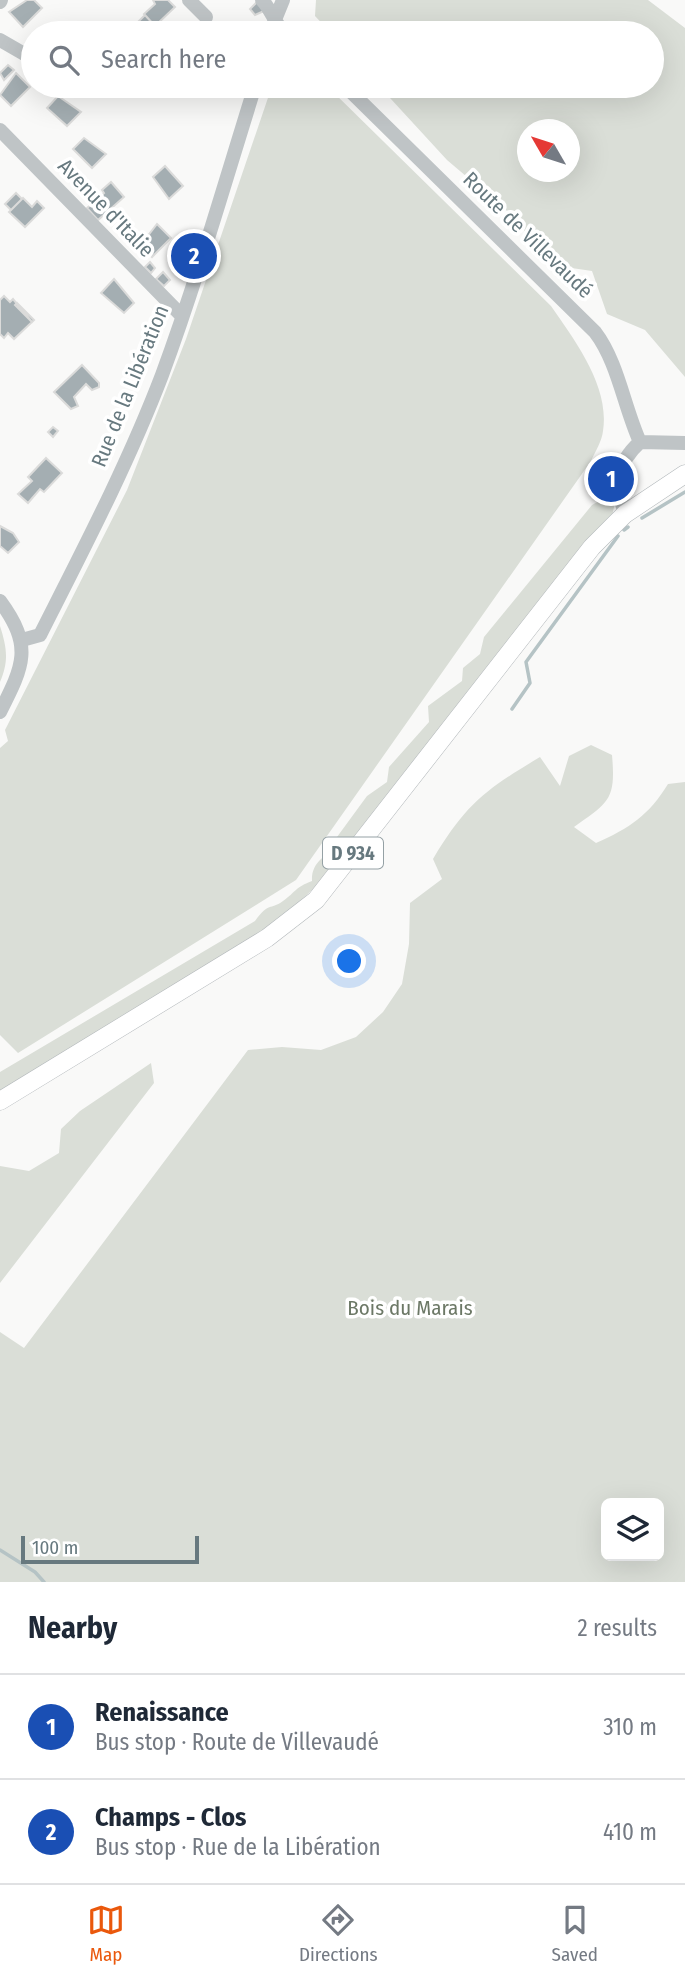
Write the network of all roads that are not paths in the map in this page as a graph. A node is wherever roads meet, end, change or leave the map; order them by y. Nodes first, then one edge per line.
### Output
1 (189, 0) edge
2 (262, 0) edge
3 (283, 0) edge
4 (206, 17) dead end
5 (275, 18) junction
6 (274, 21) edge
7 (276, 21) edge
8 (0, 40) edge
9 (21, 52) edge
10 (251, 98) edge
11 (357, 98) edge
12 (0, 130) edge
13 (182, 316) junction
14 (640, 442) junction
15 (685, 443) edge
16 (685, 468) edge
17 (685, 474) edge
18 (625, 514) junction
19 (0, 601) edge
20 (22, 640) junction
21 (0, 712) edge
22 (0, 1101) edge

1 - 4 street
2 - 5 street
3 - 5 street
5 - 6 street
5 - 7 street
8 - 9 street
10 - 13 street, Rue de la Libération
11 - 14 street, Route de Villevaudé
12 - 13 street, Avenue d'Italie
13 - 20 street, Rue de la Libération
14 - 15 street
14 - 18 street
16 - 18 main road, D 934
17 - 18 main road, D 934
18 - 22 main road, D 934
19 - 20 street
20 - 21 street

